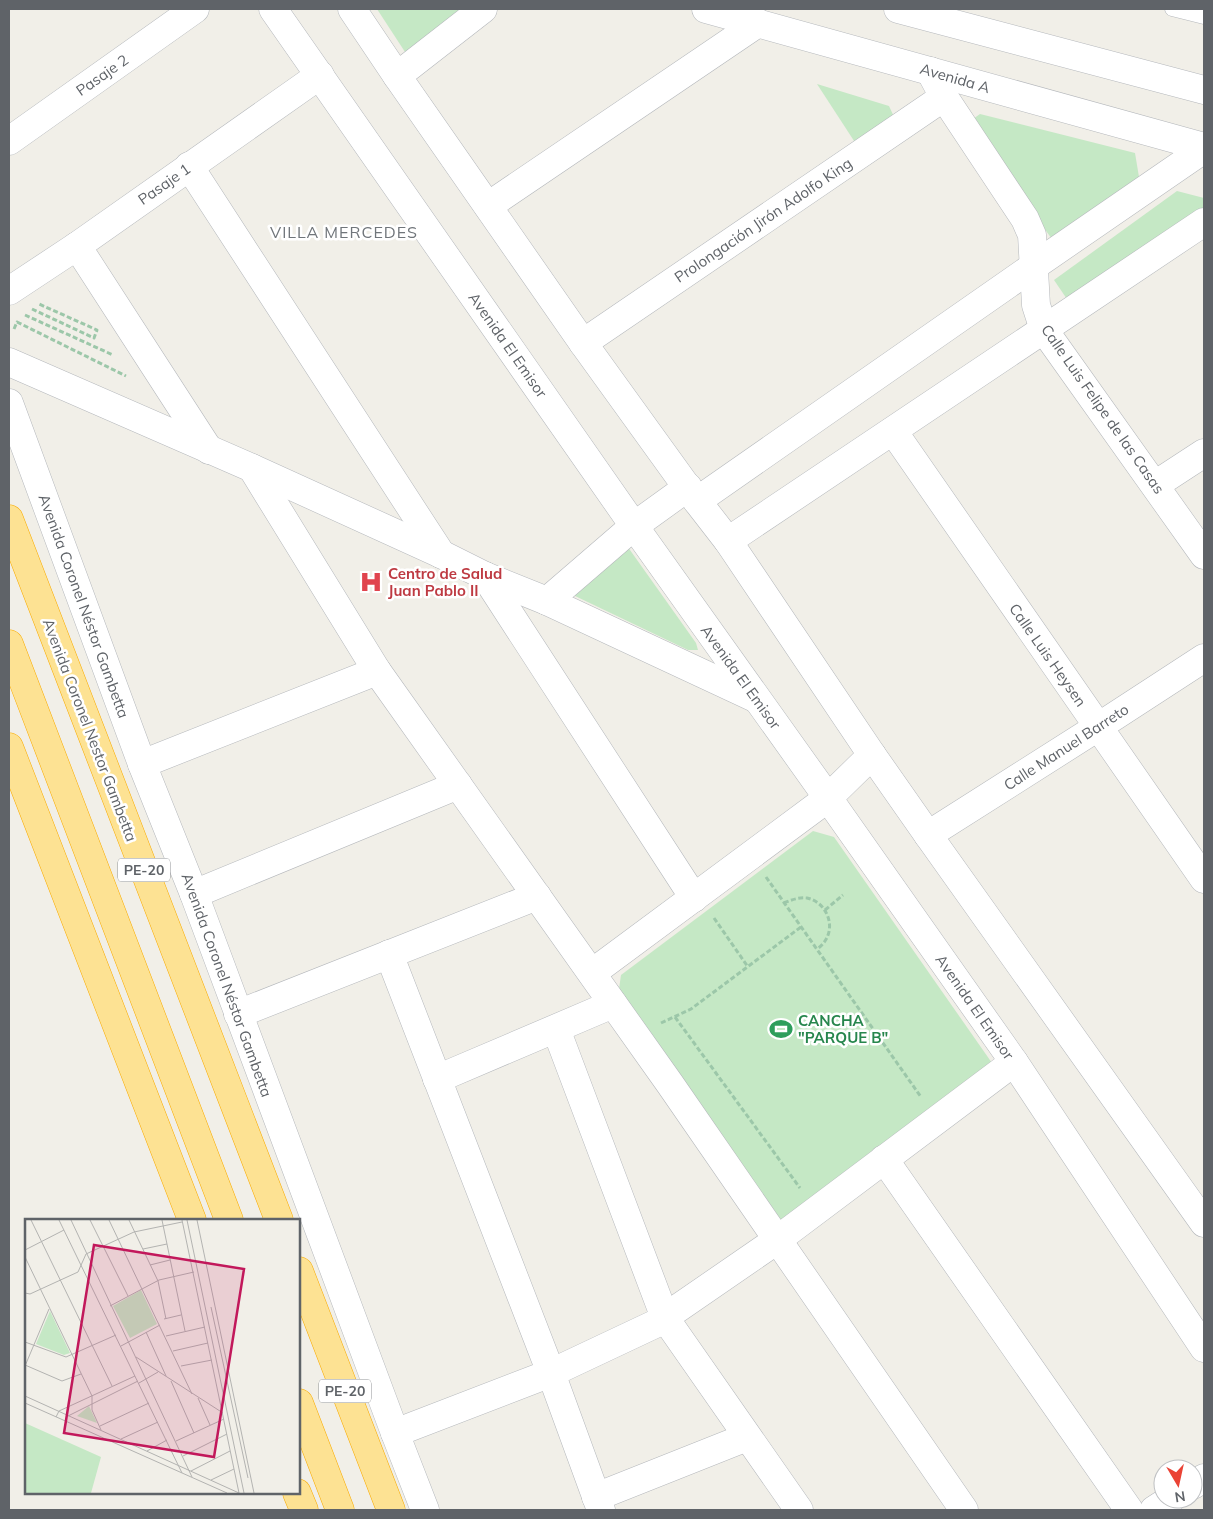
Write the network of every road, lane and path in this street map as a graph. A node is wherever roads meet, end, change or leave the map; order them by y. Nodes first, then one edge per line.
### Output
1 (194, 9) edge
2 (274, 9) edge
3 (352, 9) edge
4 (483, 9) edge
5 (706, 9) edge
6 (898, 9) edge
7 (1172, 9) edge
8 (1204, 17) edge
9 (758, 23) junction
10 (930, 71) junction
11 (320, 75) junction
12 (397, 76) junction
13 (1204, 90) edge
14 (944, 98) junction
15 (9, 141) edge
16 (1204, 148) edge
17 (189, 166) junction
18 (488, 206) junction
19 (1204, 222) edge
20 (77, 246) junction
21 (1034, 266) junction
22 (21, 296) edge
23 (14, 329) dead end
24 (1044, 330) junction
25 (583, 343) junction
26 (113, 355) dead end
27 (9, 362) edge
28 (133, 379) dead end
29 (9, 403) edge
30 (893, 431) junction
31 (209, 450) junction
32 (1204, 452) edge
33 (252, 468) junction
34 (1156, 485) junction
35 (692, 494) junction
36 (9, 520) edge
37 (634, 526) junction
38 (728, 541) junction
39 (441, 554) junction
40 (1204, 555) edge
41 (485, 576) junction
42 (547, 601) junction
43 (9, 644) edge
44 (1204, 658) edge
45 (377, 671) junction
46 (757, 699) junction
47 (1098, 727) junction
48 (9, 747) edge
49 (872, 755) junction
50 (142, 764) junction
51 (458, 785) junction
52 (828, 798) junction
53 (928, 835) junction
54 (766, 876) dead end
55 (1204, 879) edge
56 (194, 894) junction
57 (843, 895) dead end
58 (537, 896) junction
59 (784, 904) junction
60 (703, 906) junction
61 (825, 910) junction
62 (801, 927) junction
63 (817, 950) junction
64 (389, 954) junction
65 (748, 967) junction
66 (592, 973) junction
67 (614, 1004) junction
68 (238, 1014) junction
69 (675, 1017) junction
70 (659, 1023) dead end
71 (556, 1029) junction
72 (1014, 1062) junction
73 (437, 1079) junction
74 (924, 1102) dead end
75 (884, 1159) junction
76 (801, 1190) dead end
77 (192, 1219) edge
78 (229, 1219) edge
79 (279, 1219) edge
80 (1204, 1223) edge
81 (777, 1240) junction
82 (300, 1274) edge
83 (665, 1318) junction
84 (1204, 1348) edge
85 (551, 1373) junction
86 (300, 1406) edge
87 (395, 1434) junction
88 (747, 1437) junction
89 (297, 1494) edge
90 (598, 1504) edge
91 (304, 1510) edge
92 (340, 1510) edge
93 (391, 1510) edge
94 (425, 1510) edge
95 (799, 1510) edge
96 (964, 1510) edge
97 (1129, 1510) edge

1 - 15 street, Pasaje 2
2 - 11 street, Avenida El Emisor
3 - 12 street
4 - 12 street
5 - 9 street, Avenida A
6 - 13 street
7 - 8 lane
9 - 10 street, Avenida A
9 - 18 street
10 - 14 street, Calle Luis Felipe de las Casas
10 - 16 street, Avenida A
11 - 17 street, Pasaje 1
11 - 37 street, Avenida El Emisor
12 - 18 street
14 - 21 street, Calle Luis Felipe de las Casas
14 - 25 street, Prolongación Jirón Adolfo King
16 - 21 street
17 - 20 street, Pasaje 1
17 - 39 street
18 - 25 street
19 - 24 street
20 - 22 street, Pasaje 1
20 - 31 street
21 - 24 street, Calle Luis Felipe de las Casas
21 - 35 street
22 - 26 path
23 - 28 path
24 - 30 street
24 - 34 street, Calle Luis Felipe de las Casas
25 - 35 street
27 - 31 street
29 - 50 street, Avenida Coronel Néstor Gambetta
30 - 38 street
30 - 47 street, Calle Luis Heysen
31 - 33 street
32 - 34 street
33 - 39 street
33 - 45 street
34 - 40 street, Calle Luis Felipe de las Casas
35 - 37 street
35 - 38 street
36 - 79 highway, Avenida Coronel Nestor Gambetta / PE-20
37 - 42 street
37 - 46 street, Avenida El Emisor
38 - 49 street
39 - 41 street
41 - 42 street
41 - 60 street
42 - 46 street
43 - 78 highway
44 - 47 street, Calle Manuel Barreto
45 - 50 street
45 - 51 street
46 - 52 street, Avenida El Emisor
47 - 53 street, Calle Manuel Barreto
47 - 55 street, Calle Luis Heysen
48 - 77 highway
49 - 52 street
49 - 53 street
50 - 56 street, Avenida Coronel Néstor Gambetta
51 - 56 street
51 - 58 street
52 - 60 street
52 - 72 street, Avenida El Emisor
53 - 80 street
54 - 59 path
56 - 68 street, Avenida Coronel Néstor Gambetta
57 - 61 path
58 - 64 street
58 - 66 street
59 - 61 path
59 - 62 path
60 - 65 path
60 - 66 street
61 - 63 path
62 - 63 path
62 - 65 path
63 - 74 path
64 - 68 street
64 - 73 street
65 - 69 path
66 - 67 street
67 - 71 street
67 - 81 street
68 - 87 street, Avenida Coronel Néstor Gambetta
69 - 70 path
69 - 76 path
71 - 73 street
71 - 83 street
72 - 75 street
72 - 84 street, Avenida El Emisor
73 - 85 street
75 - 81 street
75 - 97 street
81 - 83 street
81 - 96 street
82 - 93 highway, PE-20
83 - 85 street
83 - 88 street
85 - 87 street
85 - 90 street
86 - 92 highway
87 - 94 street, Avenida Coronel Néstor Gambetta
88 - 90 street
88 - 95 street
89 - 91 highway

